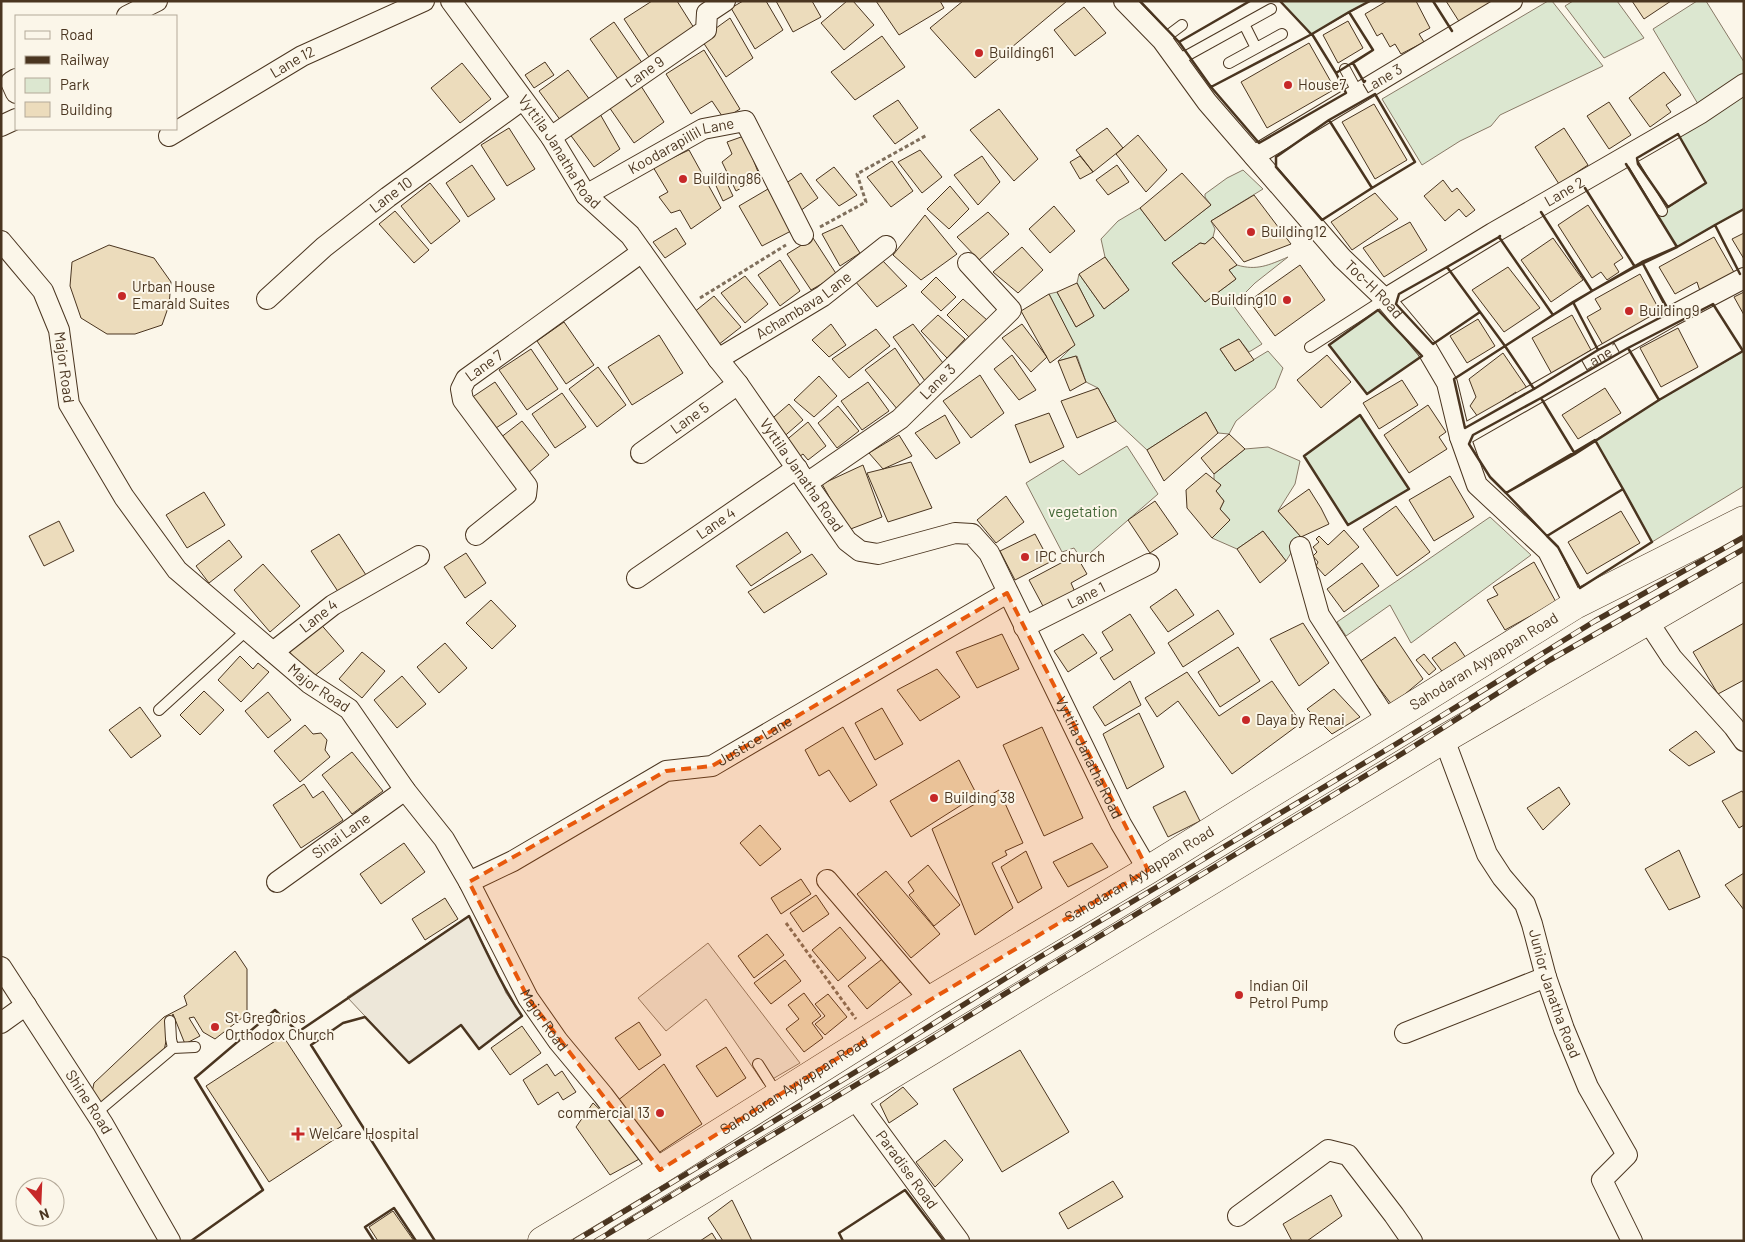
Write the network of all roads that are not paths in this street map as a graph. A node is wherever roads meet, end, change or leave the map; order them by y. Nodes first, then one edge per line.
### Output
1 (157, 1) edge
2 (424, 1) edge
3 (451, 1) edge
4 (725, 1) edge
5 (1124, 1) edge
6 (1512, 1) edge
7 (1271, 9) dead end
8 (128, 15) edge
9 (1244, 24) junction
10 (1182, 25) dead end
11 (1282, 34) dead end
12 (1162, 40) junction
13 (1256, 48) junction
14 (1175, 60) junction
15 (1229, 63) dead end
16 (1345, 69) dead end
17 (15, 80) edge
18 (1744, 84) edge
19 (15, 91) edge
20 (1358, 93) junction
21 (522, 100) junction
22 (15, 119) edge
23 (1, 126) edge
24 (169, 136) dead end
25 (551, 137) junction
26 (1628, 155) junction
27 (1254, 156) junction
28 (586, 195) junction
29 (1662, 211) dead end
30 (803, 236) dead end
31 (1, 241) edge
32 (886, 246) dead end
33 (642, 252) junction
34 (968, 264) dead end
35 (1744, 278) edge
36 (267, 299) dead end
37 (1385, 299) junction
38 (1310, 347) dead end
39 (718, 359) junction
40 (738, 384) junction
41 (1460, 437) junction
42 (641, 453) dead end
43 (802, 476) junction
44 (1744, 520) edge
45 (476, 535) dead end
46 (1300, 547) dead end
47 (419, 556) dead end
48 (1149, 564) dead end
49 (1744, 565) edge
50 (637, 578) dead end
51 (1007, 593) junction
52 (1575, 605) junction
53 (1648, 620) junction
54 (1024, 627) junction
55 (247, 630) junction
56 (273, 652) junction
57 (159, 710) dead end
58 (1388, 722) junction
59 (1444, 739) junction
60 (1744, 741) edge
61 (405, 790) junction
62 (1148, 870) junction
63 (827, 880) dead end
64 (278, 882) dead end
65 (469, 882) junction
66 (1, 968) edge
67 (1546, 977) junction
68 (930, 1000) junction
69 (26, 1006) junction
70 (170, 1021) dead end
71 (1, 1023) edge
72 (1405, 1033) dead end
73 (195, 1047) dead end
74 (173, 1048) junction
75 (758, 1064) dead end
76 (777, 1095) junction
77 (854, 1098) junction
78 (96, 1113) junction
79 (660, 1170) junction
80 (1238, 1216) dead end
81 (170, 1241) edge
82 (542, 1241) edge
83 (618, 1241) edge
84 (959, 1241) edge
85 (1412, 1241) edge
86 (1632, 1241) edge

1 - 8 street
2 - 24 street, Lane 12
3 - 21 street, Vyttila Janatha Road
4 - 25 street, Lane 9
5 - 12 street, Toc-H Road
6 - 20 street, Lane 3
7 - 9 lane
9 - 13 lane
9 - 14 lane
10 - 12 lane
11 - 13 lane
12 - 14 street, Toc-H Road
13 - 15 lane
14 - 27 street, Toc-H Road
16 - 20 lane
17 - 19 street
18 - 26 street, Lane 2
20 - 27 street, Lane 3
21 - 25 street, Vyttila Janatha Road
21 - 36 street, Lane 10
22 - 23 street
25 - 28 street, Vyttila Janatha Road
26 - 29 lane
26 - 37 street, Lane 2
27 - 37 street, Toc-H Road
28 - 30 street, Koodarapillil Lane
28 - 33 street, Vyttila Janatha Road
31 - 55 street, Major Road
32 - 39 street, Achambava Lane
33 - 39 street, Vyttila Janatha Road
33 - 45 street, Lane 7
34 - 43 street, Lane 3
35 - 41 street, Lane 1
37 - 38 lane
37 - 41 street, Toc-H Road
39 - 40 street, Vyttila Janatha Road
40 - 42 street, Lane 5
40 - 43 street, Vyttila Janatha Road
41 - 52 street, Toc-H Road
43 - 50 street, Lane 4
43 - 51 street, Vyttila Janatha Road
44 - 52 main road, Sahodaran Ayyappan Road
46 - 58 street
47 - 56 street, Lane 4
48 - 54 street, Lane 1
49 - 53 main road
51 - 54 street, Vyttila Janatha Road
51 - 65 street, Justice Lane
52 - 58 main road, Sahodaran Ayyappan Road
53 - 59 main road
53 - 60 street
54 - 62 street, Vyttila Janatha Road
55 - 56 street, Major Road
55 - 57 lane
56 - 61 street, Major Road
58 - 62 main road, Sahodaran Ayyappan Road
59 - 67 street, Junior Janatha Road
59 - 77 main road
61 - 64 street, Sinai Lane
61 - 65 street, Major Road
62 - 68 main road, Sahodaran Ayyappan Road
63 - 68 street
65 - 79 street, Major Road
66 - 69 street, Shine Road
67 - 72 street
67 - 86 street, Junior Janatha Road
68 - 76 main road, Sahodaran Ayyappan Road
69 - 71 street
69 - 78 street, Shine Road
70 - 74 lane
73 - 74 lane
74 - 78 lane
75 - 76 lane
76 - 79 main road, Sahodaran Ayyappan Road
77 - 83 main road
77 - 84 street, Paradise Road
78 - 81 street, Shine Road
79 - 82 main road, Sahodaran Ayyappan Road
80 - 85 street

